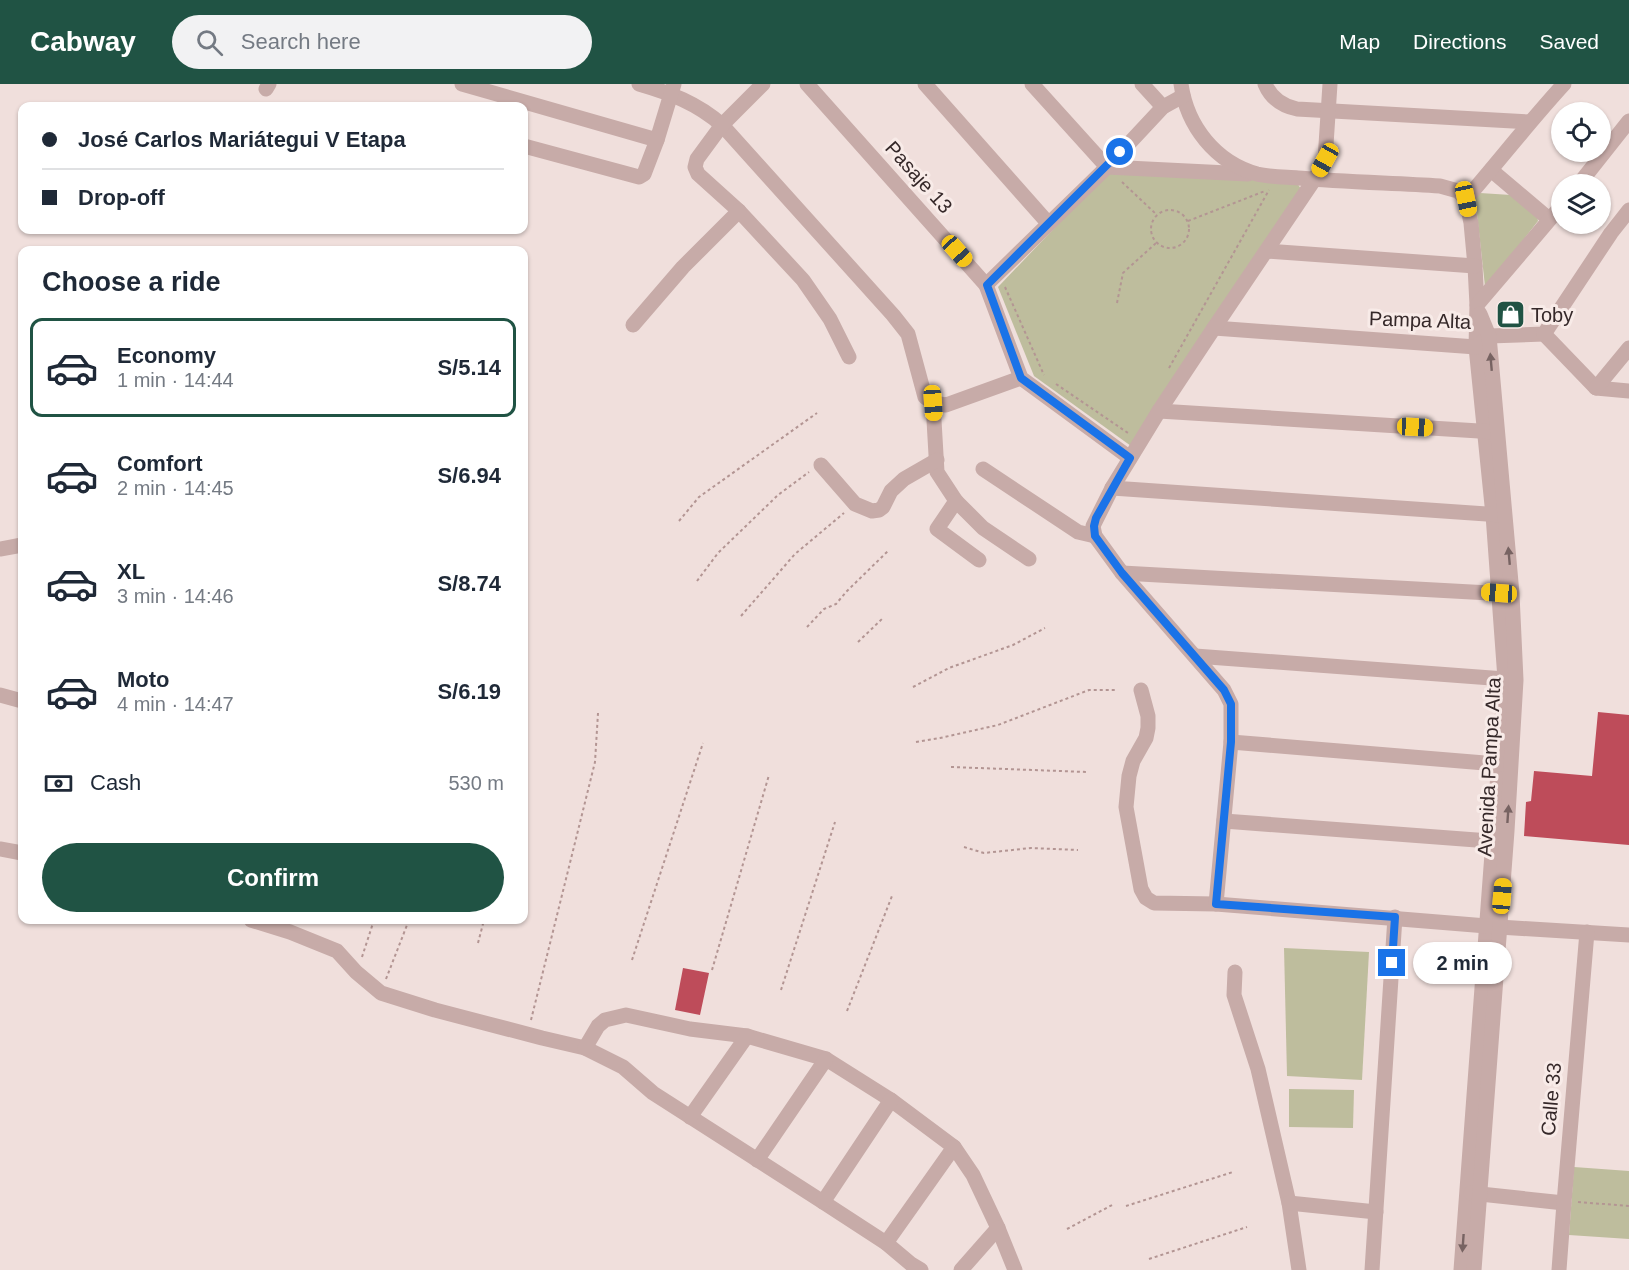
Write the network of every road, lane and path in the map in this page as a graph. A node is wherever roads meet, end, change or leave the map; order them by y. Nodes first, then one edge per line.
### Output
1 (462, 84) edge
2 (639, 84) edge
3 (764, 84) edge
4 (807, 84) edge
5 (924, 84) edge
6 (1032, 84) edge
7 (1142, 84) edge
8 (1265, 84) edge
9 (1330, 84) edge
10 (1564, 84) edge
11 (672, 89) edge
12 (1182, 90) edge
13 (525, 102) edge
14 (528, 103) edge
15 (1163, 107) junction
16 (1328, 112) junction
17 (1530, 122) junction
18 (1629, 122) edge
19 (722, 125) junction
20 (657, 140) junction
21 (528, 147) edge
22 (1107, 167) junction
23 (1491, 170) junction
24 (1257, 174) junction
25 (1587, 174) edge
26 (1314, 180) junction
27 (1123, 183) dead end
28 (1466, 199) junction
29 (1629, 210) edge
30 (739, 211) junction
31 (1157, 215) junction
32 (1549, 219) joint
33 (1188, 221) junction
34 (1048, 223) junction
35 (1156, 243) junction
36 (1267, 251) junction
37 (1475, 266) junction
38 (987, 285) junction
39 (1004, 285) dead end
40 (1117, 303) dead end
41 (1477, 305) junction
42 (633, 325) dead end
43 (1214, 328) junction
44 (1544, 334) junction
45 (1489, 336) junction
46 (1476, 347) junction
47 (1629, 348) edge
48 (849, 357) dead end
49 (1165, 373) dead end
50 (1021, 378) junction
51 (1596, 388) junction
52 (1629, 391) edge
53 (933, 403) junction
54 (1159, 411) junction
55 (817, 413) dead end
56 (1491, 432) junction
57 (1130, 435) dead end
58 (1130, 458) junction
59 (937, 460) junction
60 (821, 465) joint
61 (983, 469) dead end
62 (1112, 488) junction
63 (956, 501) junction
64 (855, 504) junction
65 (1499, 515) junction
66 (679, 521) dead end
67 (1095, 536) junction
68 (18, 546) edge
69 (0, 549) edge
70 (889, 550) dead end
71 (1029, 559) dead end
72 (980, 560) dead end
73 (1122, 573) junction
74 (697, 581) dead end
75 (1506, 593) junction
76 (741, 616) dead end
77 (883, 618) dead end
78 (807, 627) dead end
79 (1045, 628) dead end
80 (858, 642) dead end
81 (1195, 657) junction
82 (1505, 679) junction
83 (914, 687) dead end
84 (1117, 690) dead end
85 (1141, 690) dead end
86 (0, 695) edge
87 (18, 700) edge
88 (598, 713) dead end
89 (916, 742) dead end
90 (1231, 742) junction
91 (703, 743) dead end
92 (1506, 764) junction
93 (951, 767) dead end
94 (1087, 772) dead end
95 (769, 775) dead end
96 (1224, 821) junction
97 (835, 822) dead end
98 (1500, 842) junction
99 (964, 847) dead end
100 (0, 849) edge
101 (1077, 850) dead end
102 (18, 852) edge
103 (892, 896) dead end
104 (1216, 904) junction
105 (1395, 917) junction
106 (265, 924) edge
107 (373, 924) edge
108 (407, 924) edge
109 (483, 924) edge
110 (1493, 926) junction
111 (1587, 932) junction
112 (1629, 935) edge
113 (478, 943) dead end
114 (632, 960) dead end
115 (712, 970) dead end
116 (356, 972) junction
117 (1235, 972) dead end
118 (781, 990) dead end
119 (381, 993) junction
120 (847, 1011) dead end
121 (528, 1034) junction
122 (747, 1036) junction
123 (585, 1048) junction
124 (826, 1059) junction
125 (891, 1100) junction
126 (690, 1117) junction
127 (954, 1147) junction
128 (757, 1160) junction
129 (1233, 1172) dead end
130 (1473, 1193) junction
131 (823, 1202) junction
132 (1289, 1203) junction
133 (1564, 1203) junction
134 (1114, 1204) dead end
135 (1126, 1206) dead end
136 (1629, 1206) edge
137 (1376, 1212) junction
138 (1247, 1227) dead end
139 (998, 1228) junction
140 (1067, 1229) dead end
141 (886, 1244) junction
142 (1149, 1259) dead end
143 (915, 1268) edge
144 (961, 1270) edge
145 (1015, 1270) edge
146 (1299, 1270) edge
147 (1372, 1270) edge
148 (1461, 1270) edge
149 (1474, 1270) edge
150 (1559, 1270) edge

1 - 13 street
2 - 11 street
3 - 19 street
4 - 38 street, Pasaje 13
5 - 34 street
6 - 22 street
7 - 15 street
8 - 16 street
9 - 16 street
10 - 17 street
11 - 19 street
11 - 20 street
12 - 15 street
12 - 24 street
14 - 20 street
15 - 22 street
16 - 17 street
16 - 26 street
17 - 23 street
18 - 25 street
19 - 30 street
19 - 53 street
20 - 21 street
22 - 24 street
22 - 34 street
23 - 28 street
23 - 32 street
24 - 26 street
26 - 28 street
26 - 36 street
27 - 31 path
28 - 37 street, Avenida Pampa Alta
29 - 44 street
30 - 42 street
30 - 48 street
31 - 33 path
31 - 35 path
32 - 41 street
33 - 35 path
33 - 49 path
34 - 38 street
35 - 40 path
36 - 37 street
36 - 43 street
37 - 41 street, Avenida Pampa Alta
38 - 50 street, Pasaje 13
39 - 57 path
41 - 45 street, Avenida Pampa Alta
41 - 46 street, Avenida Pampa Alta
43 - 46 street, Pampa Alta
43 - 54 street
44 - 45 street, Pampa Alta
44 - 51 street
45 - 46 street, Pampa Alta
56 -> 45 street, Avenida Pampa Alta
46 - 56 street, Avenida Pampa Alta
47 - 51 street
50 - 53 street
50 - 58 street
51 - 52 street
53 - 59 street
54 - 56 street
54 - 58 street
55 - 66 path
56 - 65 street, Avenida Pampa Alta
58 - 62 street
59 - 63 street
59 - 64 street
60 - 64 street
60 - 74 path
61 - 67 street
62 - 65 street
62 - 67 street
63 - 71 street
63 - 72 street
64 - 76 path
65 - 75 street, Avenida Pampa Alta
67 - 73 street
68 - 69 street
70 - 78 path
73 - 75 street
73 - 81 street
75 - 82 street, Avenida Pampa Alta
75 - 92 street, Avenida Pampa Alta
77 - 80 path
79 - 83 path
81 - 82 street
81 - 90 street
82 - 92 street, Avenida Pampa Alta
84 - 89 path
85 - 104 street
86 - 87 street
88 - 121 path
90 - 92 street
90 - 96 street
91 - 114 path
92 - 98 street, Avenida Pampa Alta
93 - 94 path
95 - 115 path
96 - 98 street
96 - 104 street
97 - 118 path
98 - 110 street, Avenida Pampa Alta
99 - 101 path
100 - 102 street
103 - 120 path
104 - 105 street
105 - 110 street
105 - 137 street
106 - 116 street
107 - 116 path
108 - 119 path
109 - 113 path
110 - 111 street
110 - 130 street, Avenida Pampa Alta
111 - 112 street
111 - 133 street, Calle 33
116 - 119 street
117 - 132 street
119 - 121 street
121 - 123 street
122 - 123 street
122 - 124 street
122 - 126 street
123 - 126 street
124 - 125 street
124 - 128 street
125 - 127 street
125 - 131 street
126 - 128 street
127 - 139 street
127 - 141 street
128 - 131 street
129 - 135 path
130 - 133 street
130 -> 148 street, Avenida Pampa Alta
130 - 149 street, Avenida Pampa Alta
131 - 141 street
132 - 137 street
132 - 146 street
133 - 136 path
133 - 150 street, Calle 33
134 - 140 path
137 - 147 street
138 - 142 path
139 - 144 street
139 - 145 street
141 - 143 street

